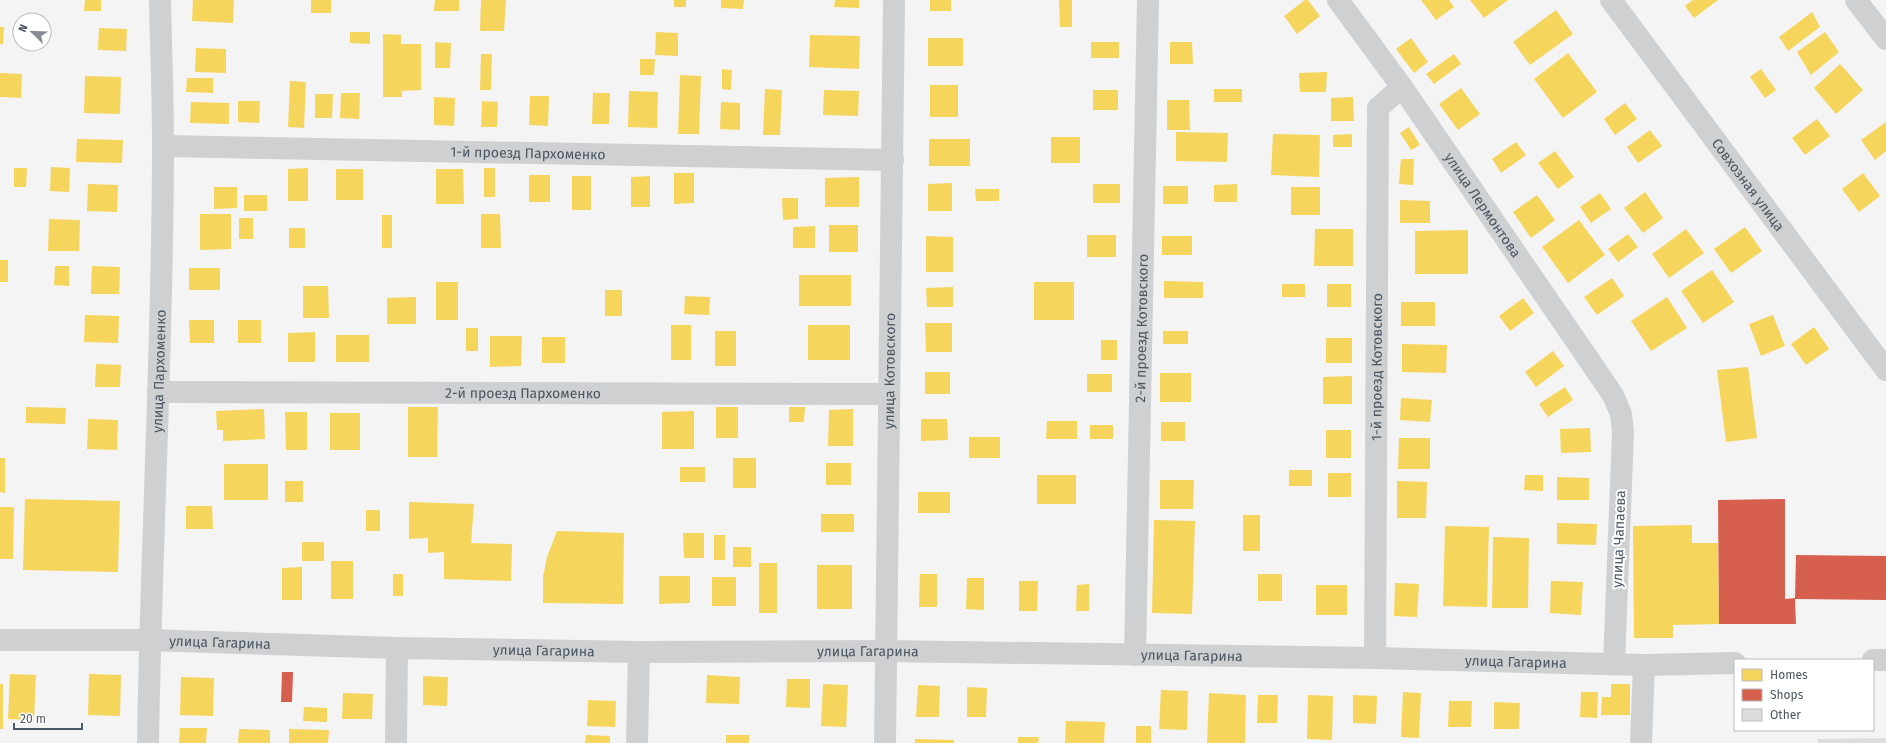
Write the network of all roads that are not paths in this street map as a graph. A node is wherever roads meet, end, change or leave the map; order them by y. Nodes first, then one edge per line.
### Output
1 (160, 0) edge
2 (894, 0) edge
3 (1148, 0) edge
4 (1338, 0) edge
5 (1611, 0) edge
6 (1856, 0) edge
7 (1886, 39) edge
8 (1402, 87) junction
9 (163, 146) junction
10 (893, 160) junction
11 (1886, 370) edge
12 (158, 392) junction
13 (889, 394) junction
14 (1621, 414) joint
15 (0, 640) edge
16 (149, 640) junction
17 (397, 648) junction
18 (886, 651) junction
19 (639, 652) junction
20 (1135, 655) junction
21 (1376, 658) junction
22 (1874, 660) edge
23 (1886, 660) edge
24 (1734, 663) edge
25 (1614, 664) junction
26 (1644, 665) junction
27 (148, 743) edge
28 (396, 743) edge
29 (637, 743) edge
30 (885, 743) edge
31 (1641, 743) edge

1 - 9 street, улица Пархоменко
2 - 10 street, улица Котовского
3 - 20 street, 2-й проезд Котовского
4 - 8 street, улица Лермонтова
5 - 11 street, Совхозная улица
6 - 7 street
8 - 14 street, улица Лермонтова
8 - 21 street, 1-й проезд Котовского
9 - 10 street, 1-й проезд Пархоменко
9 - 12 street, улица Пархоменко
10 - 13 street, улица Котовского
12 - 13 street, 2-й проезд Пархоменко
12 - 16 street, улица Пархоменко
13 - 18 street, улица Котовского
14 - 25 street, улица Чапаева
15 - 16 street, улица Гагарина
16 - 17 street, улица Гагарина
16 - 27 street, улица Пархоменко
17 - 19 street, улица Гагарина
17 - 28 street
18 - 19 street, улица Гагарина
18 - 20 street, улица Гагарина
18 - 30 street, улица Котовского
19 - 29 street
20 - 21 street, улица Гагарина
21 - 25 street, улица Гагарина
22 - 23 street
24 - 26 street, улица Гагарина
25 - 26 street, улица Гагарина
26 - 31 street

